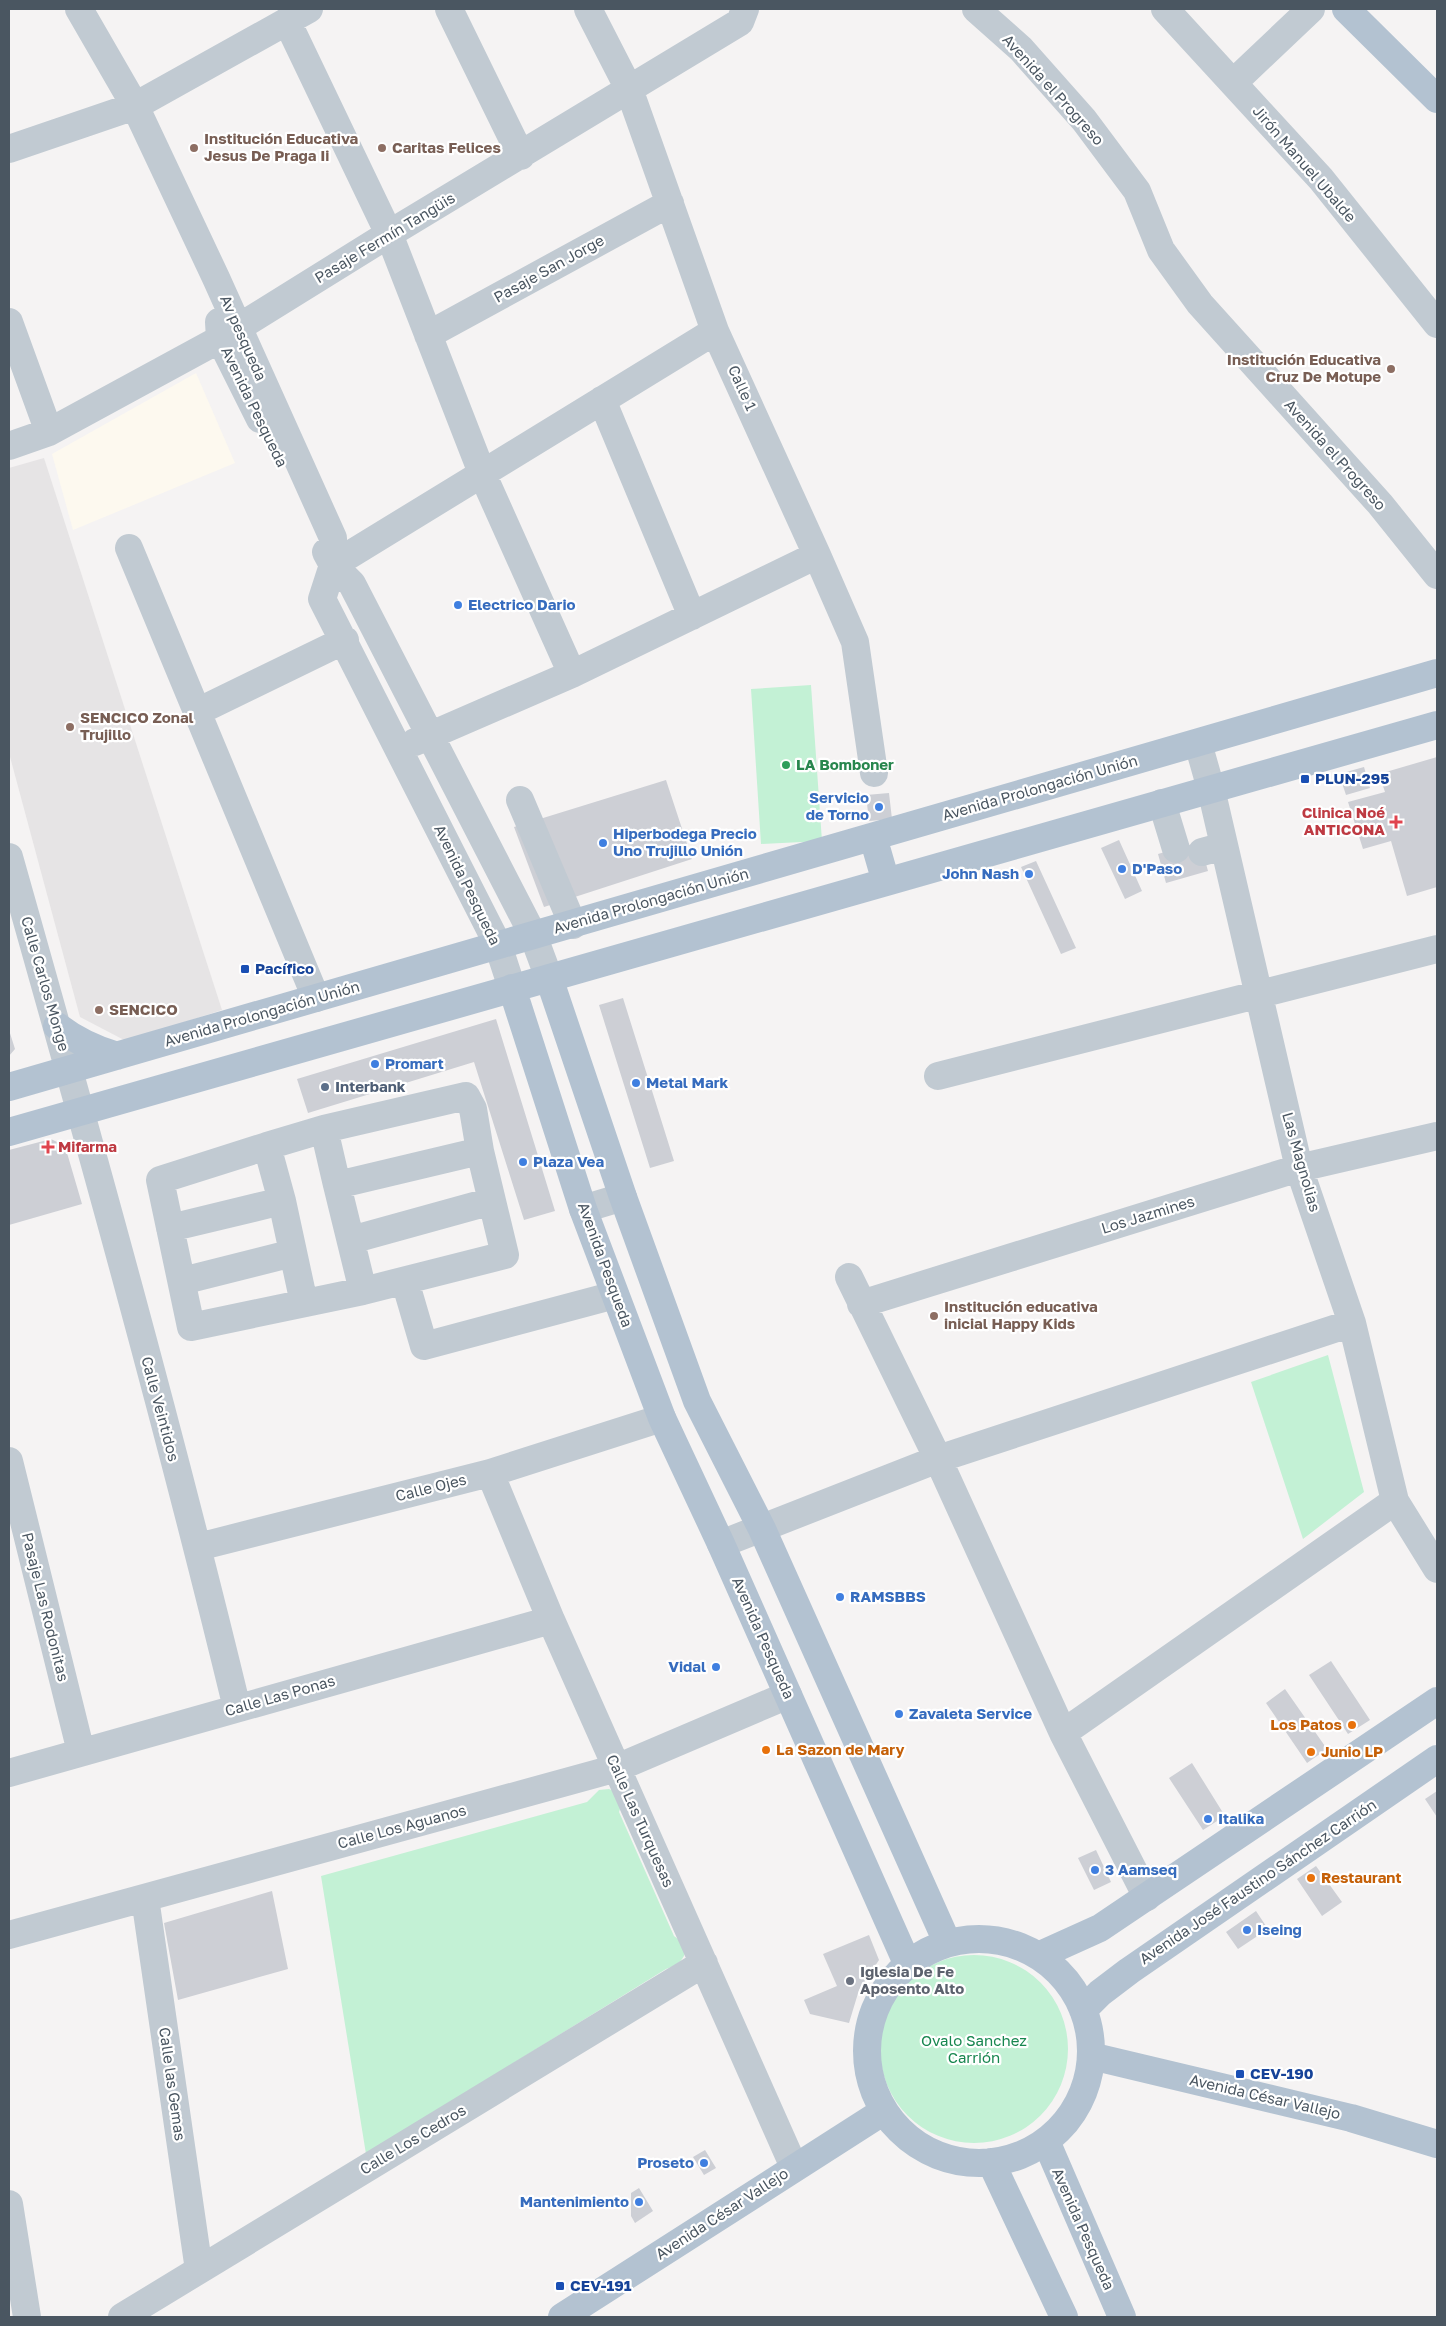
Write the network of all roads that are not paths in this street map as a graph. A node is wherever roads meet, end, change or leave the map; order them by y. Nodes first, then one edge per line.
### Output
1 (79, 9) edge
2 (449, 9) edge
3 (588, 9) edge
4 (745, 9) edge
5 (976, 9) edge
6 (1165, 9) edge
7 (1311, 9) edge
8 (1346, 9) edge
9 (298, 15) edge
10 (1233, 83) junction
11 (629, 88) junction
12 (1437, 99) edge
13 (135, 106) junction
14 (9, 149) edge
15 (521, 156) junction
16 (670, 203) junction
17 (389, 234) junction
18 (9, 322) edge
19 (1437, 324) edge
20 (716, 331) junction
21 (229, 333) junction
22 (428, 335) junction
23 (602, 400) junction
24 (49, 432) junction
25 (9, 446) edge
26 (482, 473) junction
27 (129, 548) dead end
28 (818, 555) junction
29 (333, 566) junction
30 (1437, 574) edge
31 (692, 616) junction
32 (345, 640) junction
33 (1437, 673) edge
34 (572, 674) junction
35 (197, 712) junction
36 (1437, 725) edge
37 (431, 736) junction
38 (1198, 743) junction
39 (400, 749) junction
40 (874, 773) dead end
41 (1211, 789) junction
42 (520, 800) dead end
43 (1162, 803) junction
44 (873, 837) junction
45 (1176, 848) dead end
46 (9, 857) edge
47 (886, 882) junction
48 (17, 916) edge
49 (573, 924) junction
50 (533, 935) junction
51 (498, 945) junction
52 (1437, 949) edge
53 (550, 978) junction
54 (512, 988) junction
55 (1259, 994) junction
56 (316, 998) junction
57 (56, 1026) junction
58 (117, 1056) junction
59 (69, 1070) junction
60 (938, 1076) dead end
61 (9, 1087) edge
62 (79, 1112) junction
63 (324, 1129) junction
64 (9, 1132) edge
65 (1437, 1136) edge
66 (267, 1146) junction
67 (480, 1151) junction
68 (1299, 1168) junction
69 (337, 1185) junction
70 (623, 1197) junction
71 (492, 1200) junction
72 (282, 1201) junction
73 (583, 1209) junction
74 (170, 1228) junction
75 (351, 1240) junction
76 (293, 1253) junction
77 (850, 1278) dead end
78 (182, 1281) junction
79 (405, 1281) junction
80 (363, 1291) junction
81 (615, 1294) junction
82 (304, 1303) junction
83 (861, 1304) junction
84 (1352, 1323) junction
85 (662, 1418) junction
86 (938, 1459) junction
87 (9, 1461) edge
88 (490, 1473) junction
89 (1395, 1501) junction
90 (762, 1530) junction
91 (721, 1544) junction
92 (198, 1547) junction
93 (1437, 1569) edge
94 (551, 1620) junction
95 (788, 1695) junction
96 (1437, 1701) edge
97 (237, 1708) junction
98 (1063, 1733) junction
99 (81, 1752) junction
100 (1437, 1759) edge
101 (617, 1768) junction
102 (9, 1773) edge
103 (1147, 1896) junction
104 (145, 1898) junction
105 (9, 1935) edge
106 (947, 1942) junction
107 (1038, 1956) junction
108 (704, 1963) junction
109 (907, 1963) junction
110 (1083, 2010) junction
111 (1091, 2056) junction
112 (884, 2111) junction
113 (1046, 2141) junction
114 (1437, 2146) edge
115 (991, 2162) junction
116 (794, 2167) junction
117 (9, 2204) edge
118 (199, 2270) junction
119 (27, 2317) edge
120 (122, 2317) edge
121 (562, 2317) edge
122 (1064, 2317) edge
123 (1122, 2317) edge

1 - 13 street
2 - 15 street
3 - 11 street, Calle 1
4 - 11 street, Pasaje Fermín Tangüis
5 - 30 street, Avenida el Progreso
6 - 10 street, Jirón Manuel Ubalde
7 - 10 street
8 - 12 main road
9 - 13 street
9 - 17 street
10 - 19 street, Jirón Manuel Ubalde
11 - 15 street, Pasaje Fermín Tangüis
11 - 16 street, Calle 1
13 - 14 street
13 - 21 street, Av pesqueda
15 - 17 street, Pasaje Fermín Tangüis
16 - 20 street, Calle 1
16 - 22 street, Pasaje San Jorge
17 - 21 street, Pasaje Fermín Tangüis
17 - 22 street
18 - 24 street
20 - 23 street
20 - 28 street, Calle 1
21 - 24 street, Pasaje Fermín Tangüis
21 - 29 street, Avenida Pesqueda
22 - 26 street
23 - 26 street
23 - 31 street
24 - 25 street, Pasaje Fermín Tangüis
26 - 29 street
26 - 34 street
27 - 35 street
28 - 31 street
28 - 40 street, Calle 1
29 - 32 street, Avenida Pesqueda
29 - 37 street, Avenida Pesqueda
31 - 34 street
32 - 35 street
32 - 39 street, Avenida Pesqueda
33 - 38 main road, Avenida Prolongación Unión
34 - 37 street
35 - 56 street
36 - 41 main road
37 - 39 street
37 - 50 street, Avenida Pesqueda
38 - 41 street, Las Magnolias
38 - 44 main road, Avenida Prolongación Unión
39 - 51 street, Avenida Pesqueda
41 - 43 main road
41 - 55 street, Las Magnolias
42 - 49 street
43 - 45 street
43 - 47 main road
44 - 47 main road
44 - 49 main road, Avenida Prolongación Unión
46 - 48 street, Calle Carlos Monge
47 - 53 main road
48 - 57 street, Calle Carlos Monge
49 - 50 main road, Avenida Prolongación Unión
50 - 51 main road, Avenida Prolongación Unión
50 - 53 street, Avenida Pesqueda
51 - 54 street, Avenida Pesqueda
51 - 56 main road, Avenida Prolongación Unión
52 - 55 street
53 - 54 main road
53 - 70 main road, Avenida Pesqueda
54 - 62 main road
54 - 73 main road, Avenida Pesqueda
55 - 60 street
55 - 68 street, Las Magnolias
56 - 58 main road, Avenida Prolongación Unión
57 - 58 main road
57 - 59 street, Calle Carlos Monge
58 - 59 main road, Avenida Prolongación Unión
59 - 61 main road, Avenida Prolongación Unión
59 - 62 street, Calle Carlos Monge
62 - 64 main road
62 - 92 street, Calle Veintidos
63 - 66 street
63 - 67 street
63 - 69 street
65 - 68 street, Los Jazmines
66 - 72 street
66 - 74 street
67 - 69 street
67 - 71 street
68 - 83 street, Los Jazmines
68 - 84 street, Las Magnolias
69 - 75 street
70 - 73 street
70 - 90 main road, Avenida Pesqueda
71 - 75 street
71 - 79 street
72 - 74 street
72 - 76 street
73 - 81 main road, Avenida Pesqueda
74 - 78 street
75 - 80 street
76 - 78 street
76 - 82 street
77 - 83 street
78 - 82 street
79 - 80 street
79 - 81 street
80 - 82 street
81 - 85 main road, Avenida Pesqueda
83 - 86 street
84 - 86 street
84 - 89 street, Las Magnolias
85 - 88 street, Calle Ojes
85 - 91 main road, Avenida Pesqueda
86 - 90 street
86 - 98 street
87 - 99 street, Pasaje Las Rodonitas
88 - 92 street, Calle Ojes
88 - 94 street, Calle Las Turquesas
89 - 93 street, Las Magnolias
89 - 98 street
90 - 91 street
90 - 106 main road, Avenida Pesqueda
91 - 95 main road, Avenida Pesqueda
92 - 97 street, Calle Veintidos
94 - 97 street, Calle Las Ponas
94 - 101 street, Calle Las Turquesas
95 - 101 street, Calle Los Aguanos
95 - 109 main road, Avenida Pesqueda
96 - 103 main road
97 - 99 street, Calle Las Ponas
98 - 103 street
99 - 102 street, Calle Las Ponas
100 - 110 main road, Avenida José Faustino Sánchez Carrión
101 - 104 street, Calle Los Aguanos
101 - 108 street, Calle Las Turquesas
103 - 107 main road
104 - 105 street, Calle Los Aguanos
104 - 118 street, Calle las Gemas
106 - 107 main road
106 - 109 main road
107 - 110 main road
108 - 116 street, Calle Las Turquesas
108 - 118 street, Calle Los Cedros
109 - 112 main road
110 - 111 main road
111 - 113 main road
111 - 114 main road, Avenida César Vallejo
112 - 115 main road
112 - 116 main road, Avenida César Vallejo
113 - 115 main road
113 - 123 main road, Avenida Pesqueda
115 - 122 main road
116 - 121 main road, Avenida César Vallejo
117 - 119 street
118 - 120 street, Calle Los Cedros

